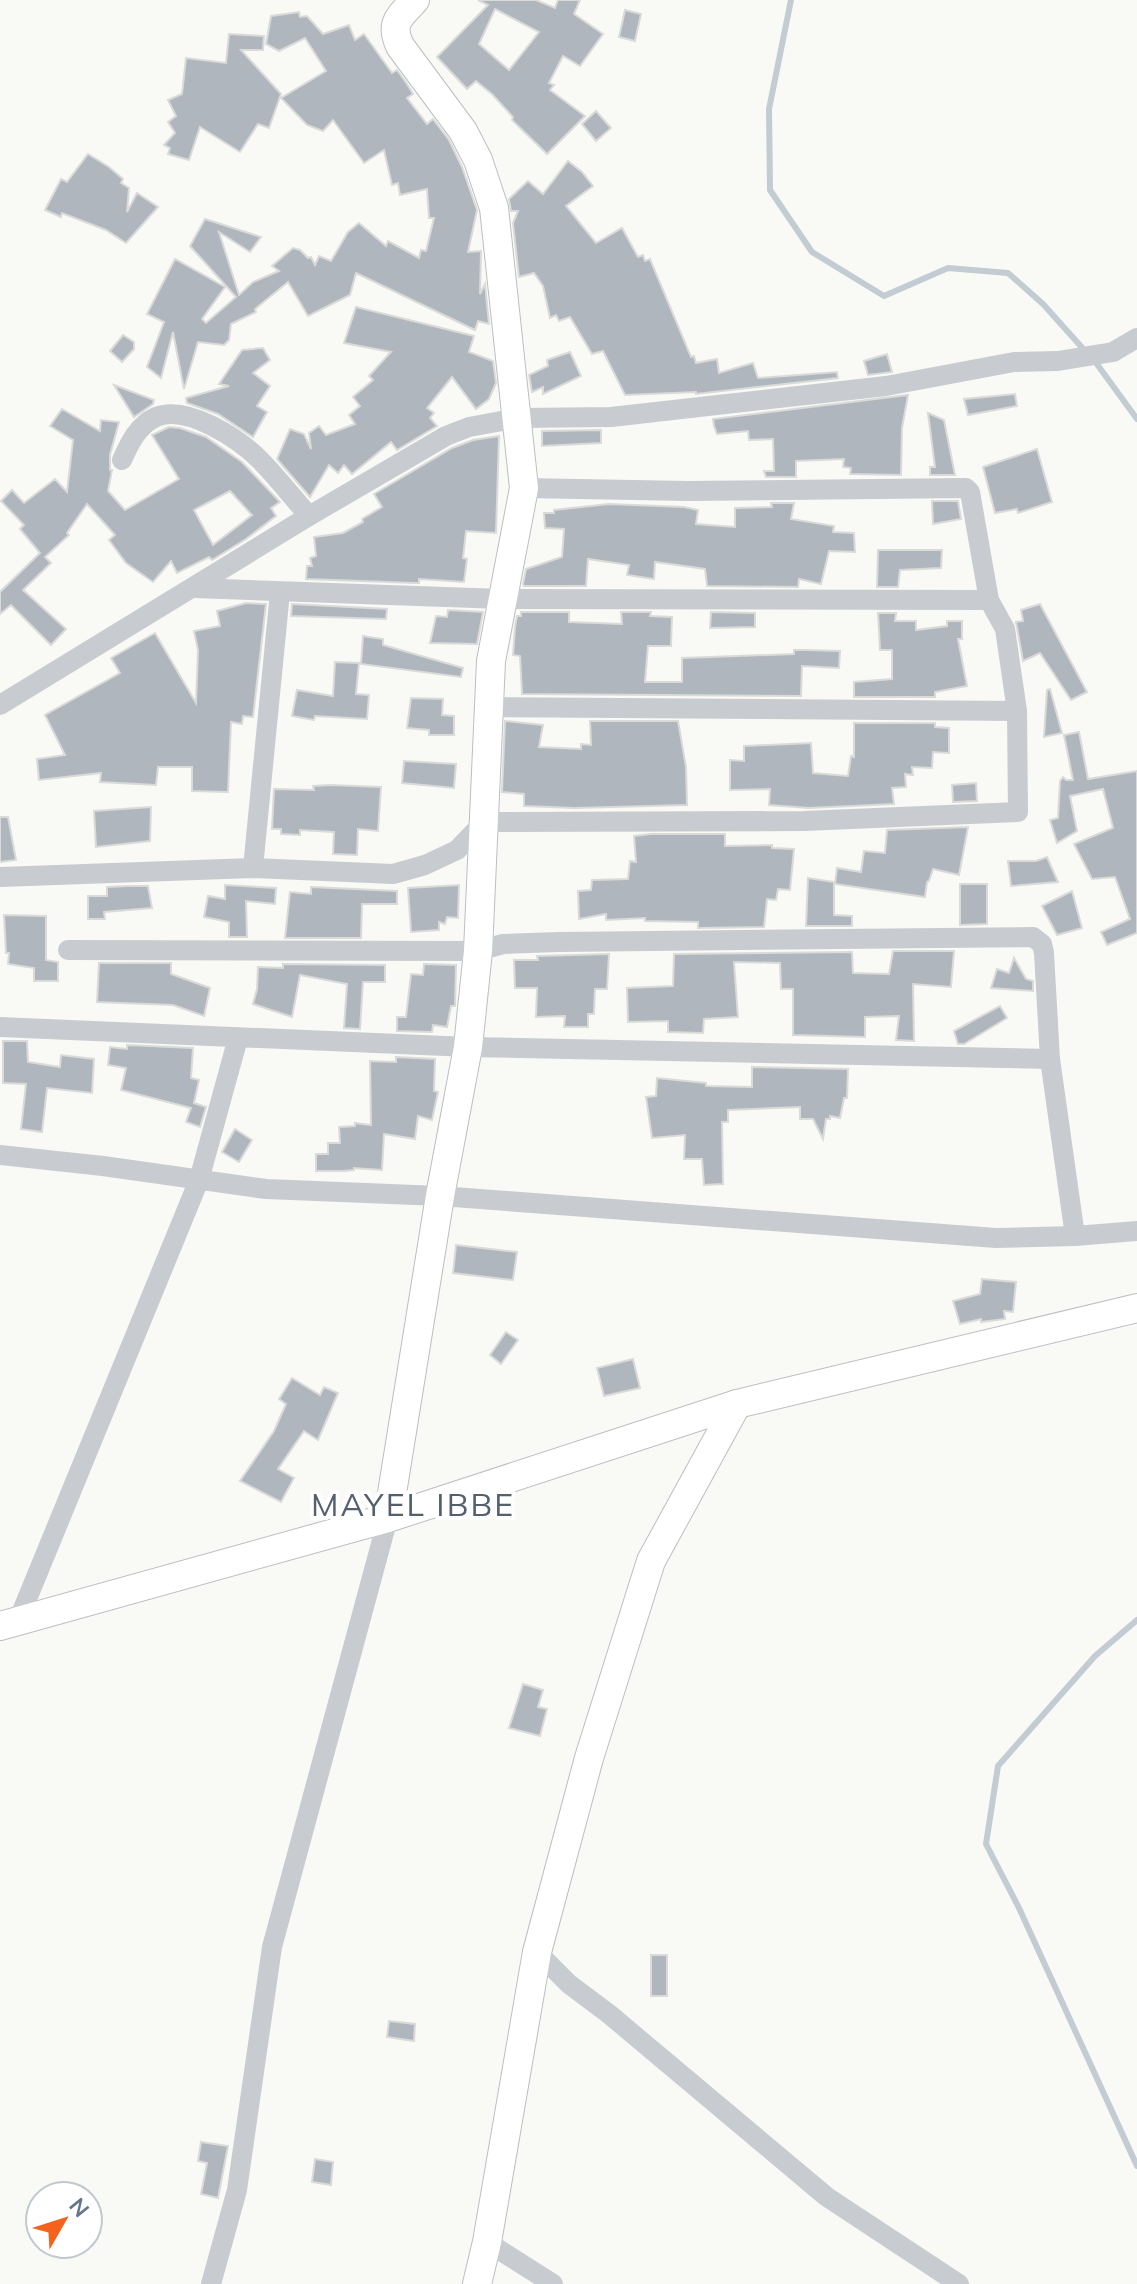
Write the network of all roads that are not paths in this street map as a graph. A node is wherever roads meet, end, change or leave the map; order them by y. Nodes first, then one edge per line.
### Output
1 (415, 0) edge
2 (1137, 338) edge
3 (518, 418) junction
4 (122, 460) dead end
5 (524, 488) junction
6 (309, 516) junction
7 (194, 588) junction
8 (280, 592) junction
9 (502, 599) junction
10 (989, 600) junction
11 (0, 705) edge
12 (488, 707) junction
13 (1017, 711) junction
14 (484, 822) junction
15 (253, 868) junction
16 (0, 877) edge
17 (68, 950) dead end
18 (478, 951) junction
19 (0, 1027) edge
20 (238, 1038) junction
21 (468, 1047) junction
22 (1050, 1059) junction
23 (0, 1155) edge
24 (199, 1180) junction
25 (440, 1196) junction
26 (1137, 1231) edge
27 (1075, 1236) junction
28 (1137, 1308) edge
29 (737, 1404) junction
30 (388, 1518) junction
31 (9, 1624) edge
32 (537, 1952) junction
33 (487, 2242) junction
34 (211, 2284) edge
35 (477, 2284) edge
36 (553, 2284) edge
37 (959, 2284) edge

1 - 3 street
2 - 3 street
3 - 5 street
3 - 6 street
4 - 6 street
5 - 9 street
5 - 10 street
6 - 7 street
7 - 8 street
7 - 11 street
8 - 9 street
8 - 15 street
9 - 10 street
9 - 12 street
10 - 13 street
12 - 13 street
12 - 14 street
13 - 14 street
14 - 15 street
14 - 18 street
15 - 16 street
17 - 18 street
18 - 21 street
18 - 22 street
19 - 20 street
20 - 21 street
20 - 24 street
21 - 22 street
21 - 25 street
22 - 27 street
23 - 24 street
24 - 25 street
24 - 31 street
25 - 27 street
25 - 30 street
26 - 27 street
28 - 29 street
29 - 30 street
29 - 32 street
30 - 31 street
30 - 34 street
32 - 33 street
32 - 37 street
33 - 35 street
33 - 36 street

